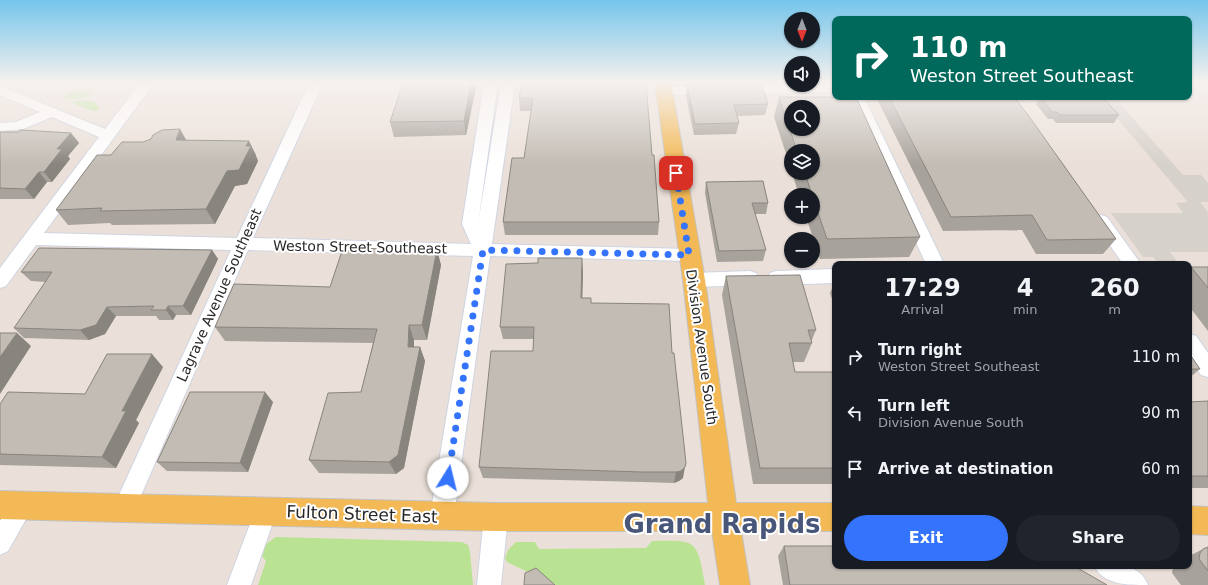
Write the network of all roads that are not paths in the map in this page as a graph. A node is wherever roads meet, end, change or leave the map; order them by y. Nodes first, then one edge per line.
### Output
1 (48, 110) edge
2 (127, 110) edge
3 (303, 110) edge
4 (487, 110) edge
5 (504, 110) edge
6 (667, 110) edge
7 (864, 110) edge
8 (52, 112) junction
9 (0, 127) edge
10 (108, 136) junction
11 (1091, 208) edge
12 (31, 239) junction
13 (242, 244) junction
14 (483, 250) junction
15 (689, 255) junction
16 (934, 261) edge
17 (1130, 261) edge
18 (832, 276) edge
19 (694, 280) junction
20 (0, 281) edge
21 (1192, 346) edge
22 (1208, 368) edge
23 (12, 505) edge
24 (124, 508) junction
25 (266, 512) junction
26 (442, 516) junction
27 (724, 516) junction
28 (496, 517) junction
29 (832, 517) edge
30 (1192, 520) edge
31 (1208, 521) edge
32 (0, 543) edge
33 (1111, 569) edge
34 (239, 585) edge
35 (489, 585) edge
36 (735, 585) edge
37 (1136, 585) edge

1 - 8 street
2 - 10 street
3 - 13 street, Lagrave Avenue Southeast
4 - 14 street
5 - 14 street
6 - 15 main road, Division Avenue South
7 - 16 street
8 - 9 street
8 - 10 street
10 - 12 street
11 - 17 street
12 - 13 street, Weston Street Southeast
12 - 20 street
13 - 14 street, Weston Street Southeast
13 - 24 street, Lagrave Avenue Southeast
14 - 15 street, Weston Street Southeast
14 - 26 street
15 - 19 main road, Division Avenue South
18 - 19 street
19 - 27 main road, Division Avenue South
21 - 22 street
23 - 24 main road, Fulton Street East
23 - 32 street
24 - 25 main road, Fulton Street East
25 - 26 main road, Fulton Street East
25 - 34 street
26 - 28 main road, Fulton Street East
27 - 28 main road, Fulton Street East
27 - 29 main road, Fulton Street East
27 - 36 main road, Division Avenue South
28 - 35 street
30 - 31 main road
33 - 37 street

